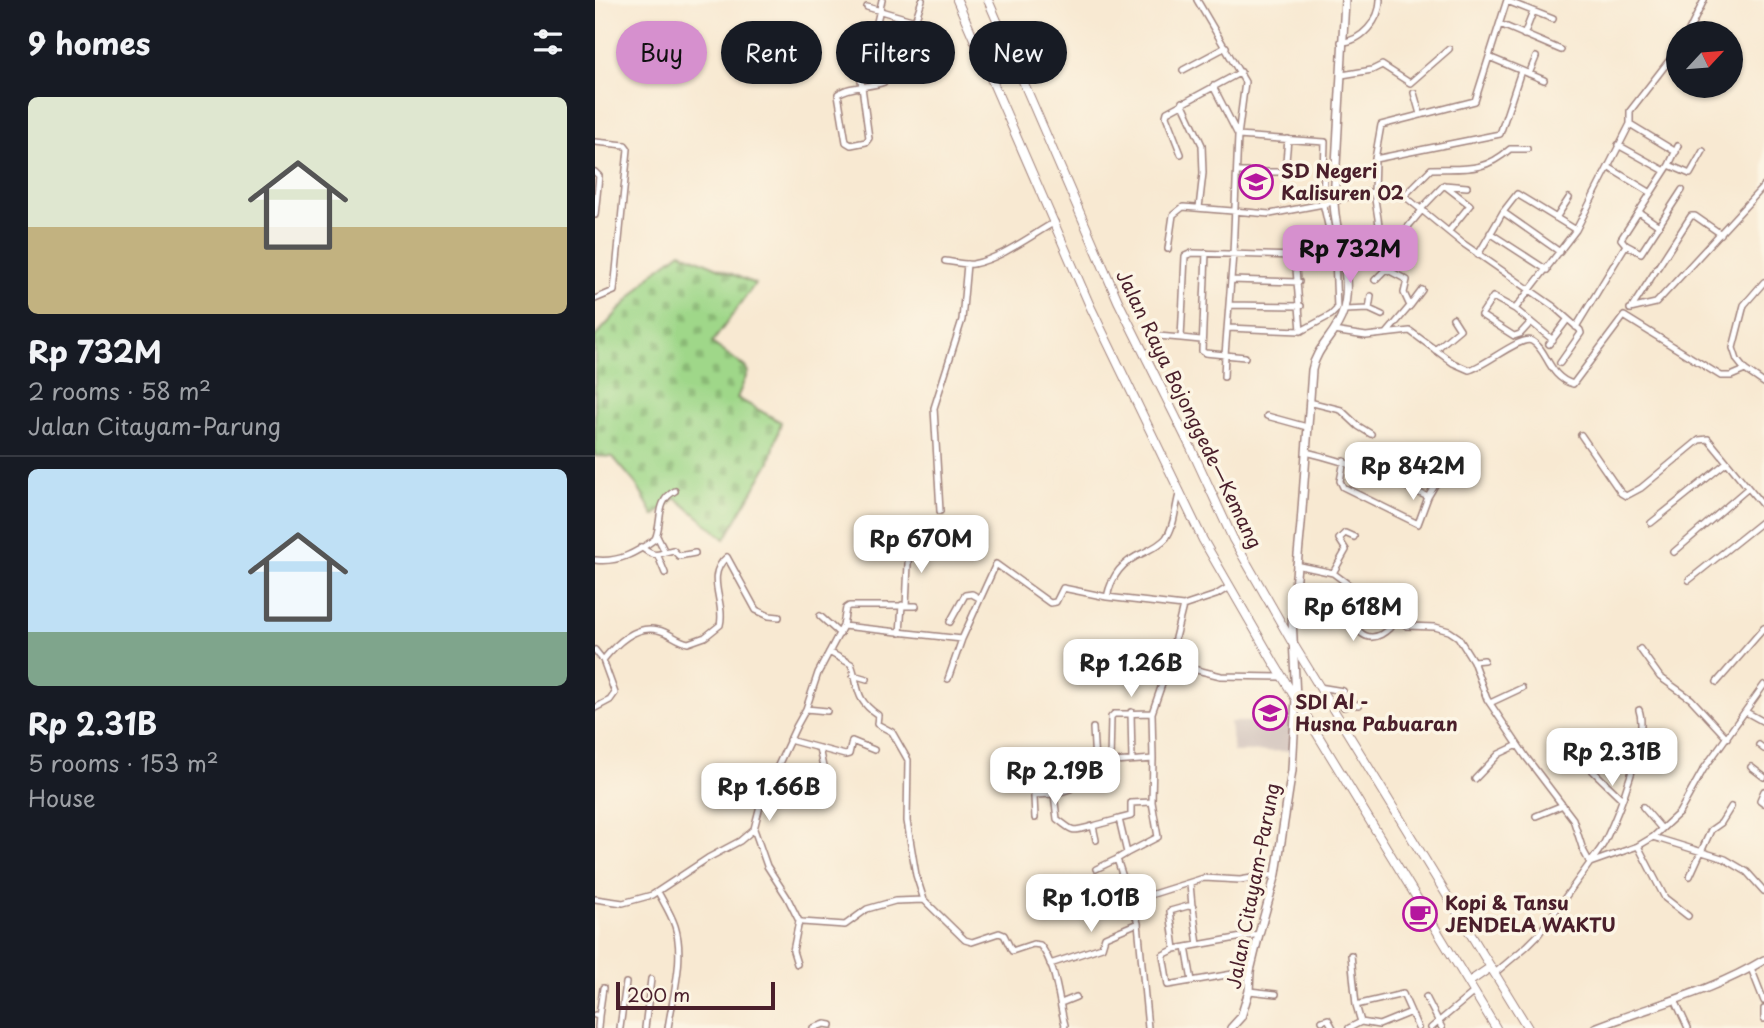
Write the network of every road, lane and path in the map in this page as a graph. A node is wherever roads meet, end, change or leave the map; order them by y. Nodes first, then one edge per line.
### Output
1 (882, 0) edge
2 (922, 0) edge
3 (957, 0) edge
4 (988, 0) edge
5 (1197, 0) edge
6 (1345, 0) edge
7 (1380, 0) edge
8 (1507, 0) edge
9 (1704, 0) edge
10 (867, 7) dead end
11 (879, 11) junction
12 (1533, 12) junction
13 (1553, 19) dead end
14 (879, 21) edge
15 (1694, 21) edge
16 (1500, 24) junction
17 (1524, 35) junction
18 (1341, 42) junction
19 (1226, 47) junction
20 (1449, 49) dead end
21 (1561, 50) dead end
22 (1489, 57) junction
23 (1536, 57) dead end
24 (1666, 64) edge
25 (1183, 70) dead end
26 (1521, 71) junction
27 (1241, 72) junction
28 (1529, 74) junction
29 (1342, 75) junction
30 (1544, 80) dead end
31 (862, 84) edge
32 (875, 84) edge
33 (1213, 86) junction
34 (862, 87) junction
35 (1414, 93) dead end
36 (1182, 102) junction
37 (1420, 114) junction
38 (1630, 124) junction
39 (1238, 136) junction
40 (1288, 139) junction
41 (595, 142) edge
42 (1618, 145) junction
43 (1527, 149) dead end
44 (1703, 150) dead end
45 (1181, 153) dead end
46 (1375, 159) junction
47 (1669, 165) junction
48 (1608, 167) junction
49 (595, 172) edge
50 (1237, 172) junction
51 (1665, 172) junction
52 (1444, 185) junction
53 (1764, 186) edge
54 (1467, 187) dead end
55 (1682, 190) dead end
56 (1374, 192) junction
57 (1651, 193) junction
58 (1403, 197) junction
59 (1569, 198) dead end
60 (1334, 202) junction
61 (1323, 203) junction
62 (1199, 208) junction
63 (1423, 209) junction
64 (1236, 212) junction
65 (1503, 212) junction
66 (1639, 212) junction
67 (595, 215) edge
68 (1556, 218) junction
69 (1055, 222) junction
70 (1659, 226) junction
71 (1576, 230) junction
72 (1449, 231) junction
73 (1490, 233) junction
74 (1721, 234) junction
75 (1626, 245) junction
76 (1168, 249) dead end
77 (1560, 252) junction
78 (1206, 253) junction
79 (1233, 254) junction
80 (1385, 254) junction
81 (1478, 255) junction
82 (945, 261) dead end
83 (967, 264) junction
84 (1385, 269) junction
85 (1546, 270) junction
86 (1231, 280) junction
87 (1375, 280) dead end
88 (1299, 282) junction
89 (1764, 282) edge
90 (1529, 289) junction
91 (1422, 290) dead end
92 (1371, 296) dead end
93 (595, 299) edge
94 (1229, 305) junction
95 (1301, 306) junction
96 (1410, 306) junction
97 (1369, 309) junction
98 (1515, 309) junction
99 (1630, 309) junction
100 (1344, 310) junction
101 (1382, 315) dead end
102 (1624, 316) junction
103 (1453, 318) dead end
104 (1567, 320) junction
105 (1531, 322) junction
106 (1576, 327) junction
107 (1228, 328) junction
108 (1301, 331) junction
109 (1333, 331) junction
110 (1387, 334) junction
111 (1158, 336) dead end
112 (1181, 338) junction
113 (1201, 340) junction
114 (1435, 350) junction
115 (1225, 355) junction
116 (1245, 357) dead end
117 (1560, 363) dead end
118 (1745, 370) junction
119 (1224, 377) dead end
120 (1764, 383) edge
121 (1309, 402) junction
122 (1267, 416) dead end
123 (1307, 427) junction
124 (1371, 434) dead end
125 (1581, 435) dead end
126 (1306, 452) junction
127 (1344, 461) junction
128 (1727, 462) junction
129 (1381, 475) junction
130 (1747, 489) junction
131 (675, 491) dead end
132 (1180, 491) junction
133 (1428, 497) junction
134 (1764, 507) edge
135 (940, 511) dead end
136 (1764, 520) edge
137 (1651, 523) dead end
138 (657, 537) junction
139 (1354, 537) dead end
140 (909, 544) dead end
141 (641, 548) junction
142 (665, 552) junction
143 (1674, 552) dead end
144 (695, 553) dead end
145 (658, 556) junction
146 (595, 560) edge
147 (1296, 565) junction
148 (664, 573) dead end
149 (1333, 573) junction
150 (1689, 580) dead end
151 (1229, 587) junction
152 (1107, 597) junction
153 (979, 598) junction
154 (904, 605) junction
155 (916, 606) dead end
156 (1183, 606) junction
157 (820, 616) dead end
158 (779, 617) dead end
159 (1397, 618) junction
160 (950, 622) dead end
161 (1292, 624) junction
162 (843, 626) junction
163 (1764, 628) edge
164 (899, 633) junction
165 (840, 634) junction
166 (962, 639) junction
167 (1291, 642) junction
168 (1640, 649) dead end
169 (595, 650) edge
170 (829, 652) junction
171 (603, 660) junction
172 (1485, 660) dead end
173 (1473, 661) junction
174 (1169, 663) junction
175 (853, 675) junction
176 (1283, 677) junction
177 (867, 678) dead end
178 (948, 679) dead end
179 (1717, 682) dead end
180 (1764, 685) edge
181 (1319, 687) junction
182 (1522, 688) dead end
183 (1296, 698) junction
184 (1490, 703) junction
185 (1359, 705) dead end
186 (595, 708) edge
187 (806, 709) junction
188 (1639, 710) dead end
189 (1747, 710) junction
190 (827, 711) dead end
191 (1131, 712) junction
192 (1152, 713) junction
193 (1764, 721) edge
194 (1093, 728) dead end
195 (1727, 738) junction
196 (789, 740) junction
197 (1518, 745) junction
198 (819, 748) junction
199 (874, 750) dead end
200 (1153, 759) junction
201 (1132, 760) junction
202 (1110, 762) junction
203 (1095, 763) junction
204 (1751, 767) dead end
205 (1593, 771) dead end
206 (1764, 777) edge
207 (1475, 779) dead end
208 (827, 786) dead end
209 (1070, 789) dead end
210 (1764, 791) edge
211 (1054, 793) junction
212 (1034, 795) junction
213 (1622, 799) junction
214 (1152, 802) junction
215 (1764, 803) edge
216 (1563, 805) junction
217 (1643, 807) dead end
218 (1731, 807) dead end
219 (1537, 816) dead end
220 (1035, 818) dead end
221 (1119, 819) junction
222 (1093, 826) junction
223 (1661, 828) junction
224 (754, 829) junction
225 (1653, 837) junction
226 (1096, 840) dead end
227 (1638, 846) junction
228 (1702, 852) junction
229 (1127, 853) junction
230 (1117, 859) junction
231 (1590, 863) junction
232 (1096, 869) dead end
233 (1276, 874) junction
234 (1690, 876) dead end
235 (1190, 884) dead end
236 (1763, 889) edge
237 (658, 892) junction
238 (1128, 896) junction
239 (595, 899) edge
240 (924, 901) junction
241 (1192, 906) junction
242 (1689, 916) dead end
243 (799, 921) junction
244 (1138, 923) junction
245 (1259, 934) junction
246 (1198, 945) junction
247 (1187, 947) junction
248 (1175, 949) junction
249 (1351, 955) dead end
250 (1764, 960) edge
251 (797, 964) dead end
252 (1050, 964) junction
253 (1751, 968) junction
254 (1493, 970) junction
255 (1250, 971) junction
256 (651, 979) dead end
257 (1192, 981) junction
258 (1469, 982) junction
259 (627, 983) dead end
260 (603, 988) dead end
261 (1249, 991) junction
262 (1475, 992) junction
263 (1276, 994) dead end
264 (1076, 997) dead end
265 (1426, 997) dead end
266 (1675, 1000) junction
267 (1764, 1001) edge
268 (1061, 1003) junction
269 (1356, 1005) junction
270 (1764, 1009) edge
271 (1411, 1012) junction
272 (597, 1016) edge
273 (1764, 1019) edge
274 (1322, 1021) dead end
275 (1361, 1022) junction
276 (831, 1025) dead end
277 (1440, 1025) edge
278 (598, 1028) edge
279 (620, 1028) edge
280 (645, 1028) edge
281 (669, 1028) edge
282 (813, 1028) edge
283 (1064, 1028) edge
284 (1148, 1028) edge
285 (1231, 1028) edge
286 (1333, 1028) edge
287 (1349, 1028) edge
288 (1418, 1028) edge
289 (1431, 1028) edge
290 (1496, 1028) edge
291 (1528, 1028) edge
292 (1595, 1028) edge
293 (1688, 1028) edge

1 - 11 street
2 - 11 street
3 - 69 highway
4 - 167 highway, Jalan Raya Bojonggede—Kemang
5 - 19 street
6 - 18 main road, Jalan Citayam-Parung
7 - 18 street
8 - 12 street
8 - 16 street
9 - 15 street
10 - 11 street
11 - 14 street
12 - 13 street
12 - 17 street
16 - 17 street
16 - 22 street
17 - 21 street
18 - 29 main road, Jalan Citayam-Parung
19 - 25 street
19 - 27 street
20 - 29 street
22 - 26 street
22 - 37 street
23 - 28 street
24 - 38 street
26 - 28 street
26 - 46 street
27 - 33 street
27 - 39 street
28 - 30 street
29 - 60 main road, Jalan Citayam-Parung
31 - 34 street
32 - 34 street
33 - 36 street
33 - 39 street
34 - 34 street
35 - 37 street
36 - 45 street
36 - 62 street
37 - 46 street
38 - 42 street
38 - 47 street
39 - 40 street
39 - 50 street
40 - 50 street
40 - 61 street
41 - 93 street
42 - 48 street
42 - 51 street
43 - 58 street
44 - 47 street
46 - 56 street
47 - 51 street
48 - 57 street
48 - 71 street
49 - 67 street
50 - 64 street
51 - 57 street
52 - 54 street
52 - 63 street
52 - 72 street
53 - 74 street
55 - 70 street
56 - 58 street
56 - 60 street
56 - 80 street
57 - 66 street
58 - 63 street
59 - 68 street
60 - 61 street
60 - 100 main road, Jalan Citayam-Parung
61 - 64 street
61 - 108 street
62 - 64 street
62 - 76 street
63 - 72 street
63 - 80 street
64 - 79 street
65 - 68 street
65 - 73 street
65 - 77 street
66 - 70 street
66 - 75 street
68 - 71 street
69 - 83 street
69 - 132 highway
70 - 75 street
71 - 77 street
72 - 81 street
73 - 81 street
73 - 85 street
74 - 99 street
74 - 99 street
75 - 106 street
77 - 85 street
78 - 79 street
78 - 112 street
78 - 113 street
79 - 86 street
79 - 88 street
80 - 84 street
81 - 90 street
82 - 83 street
83 - 135 street
84 - 87 street
84 - 96 street
85 - 90 street
86 - 88 street
86 - 94 street
88 - 95 street
89 - 118 street
90 - 98 street
90 - 104 street
91 - 96 street
92 - 97 street
94 - 95 street
94 - 107 street
95 - 108 street
96 - 110 street
97 - 100 street
97 - 101 street
98 - 105 street
98 - 105 street
99 - 102 street
100 - 109 main road, Jalan Citayam-Parung
102 - 114 street
102 - 118 street
103 - 114 street
104 - 105 street
104 - 106 street
106 - 117 street
107 - 108 street
107 - 115 street
109 - 110 street
109 - 121 main road, Jalan Citayam-Parung
110 - 114 street
111 - 112 street
112 - 113 street
113 - 115 street
115 - 116 street
115 - 119 street
118 - 120 street
121 - 123 main road, Jalan Citayam-Parung
121 - 124 street
122 - 123 street
123 - 126 main road, Jalan Citayam-Parung
125 - 128 street
126 - 127 street
126 - 147 main road, Jalan Citayam-Parung
127 - 129 street
127 - 133 street
128 - 130 street
128 - 137 street
129 - 133 street
129 - 133 street
130 - 134 street
130 - 143 street
131 - 138 street
132 - 151 highway
132 - 152 street
136 - 150 street
138 - 141 street
138 - 142 street
139 - 149 street
140 - 154 street
141 - 145 street
141 - 146 street
142 - 144 street
142 - 145 street
145 - 148 street
147 - 149 street
147 - 161 main road, Jalan Citayam-Parung
149 - 159 street
151 - 156 street
151 - 176 highway
152 - 153 street
152 - 156 street
153 - 160 street
153 - 166 street
154 - 155 street
154 - 162 street
154 - 164 street
156 - 174 street
157 - 165 street
158 - 171 street
159 - 161 street
159 - 173 street
161 - 167 main road, Jalan Citayam-Parung
162 - 164 street
162 - 165 street
163 - 179 street
164 - 166 street
165 - 170 street
166 - 178 street
167 - 181 highway, Jalan Raya Bojonggede—Kemang
167 - 183 main road, Jalan Citayam-Parung
168 - 195 street
169 - 171 street
170 - 175 street
170 - 187 street
171 - 186 street
172 - 173 street
173 - 184 street
174 - 176 street
174 - 192 street
175 - 177 street
175 - 240 street
176 - 183 highway
180 - 189 street
181 - 185 street
181 - 254 highway, Jalan Raya Bojonggede—Kemang
182 - 184 street
183 - 233 main road, Jalan Citayam-Parung
183 - 258 highway
184 - 197 street
187 - 190 street
187 - 196 street
188 - 213 street
189 - 193 street
189 - 195 street
191 - 192 street
191 - 201 street
191 - 202 street
192 - 200 street
194 - 203 street
195 - 223 street
196 - 198 street
196 - 224 street
197 - 207 street
197 - 216 street
198 - 199 street
198 - 208 street
200 - 201 street
200 - 214 street
201 - 202 street
202 - 203 street
203 - 212 street
204 - 206 street
205 - 213 street
209 - 211 street
210 - 215 street
211 - 212 street
211 - 222 street
212 - 220 street
213 - 231 street
214 - 221 street
214 - 229 street
216 - 219 street
216 - 231 street
217 - 223 street
218 - 228 street
221 - 222 street
221 - 229 street
222 - 226 street
223 - 225 street
224 - 237 street
224 - 243 street
225 - 227 street
225 - 228 street
227 - 231 street
227 - 242 street
228 - 234 street
228 - 236 street
229 - 230 street
230 - 232 street
230 - 238 street
231 - 254 street
233 - 238 street
233 - 245 main road, Jalan Citayam-Parung
235 - 241 street
237 - 239 street
237 - 281 street
238 - 244 street
240 - 243 street
240 - 252 street
241 - 246 street
241 - 248 street
243 - 251 street
244 - 252 street
244 - 284 street
245 - 246 street
245 - 255 main road, Jalan Citayam-Parung
246 - 247 street
247 - 248 street
247 - 257 street
248 - 257 street
249 - 269 street
250 - 253 main road
252 - 268 street
253 - 266 main road
253 - 267 street
254 - 258 highway
254 - 291 highway, Jalan Raya Bojonggede—Kemang
255 - 257 street
255 - 261 main road, Jalan Citayam-Parung
256 - 280 street
258 - 262 highway
259 - 279 street
260 - 272 street
261 - 263 street
261 - 285 main road, Jalan Citayam-Parung
262 - 277 street
262 - 290 highway
264 - 268 street
265 - 277 street
266 - 292 main road
266 - 293 street
268 - 283 street
269 - 271 street
269 - 275 street
270 - 273 street
271 - 275 street
271 - 288 street
272 - 278 street
274 - 286 street
275 - 287 street
276 - 282 street
277 - 289 street

